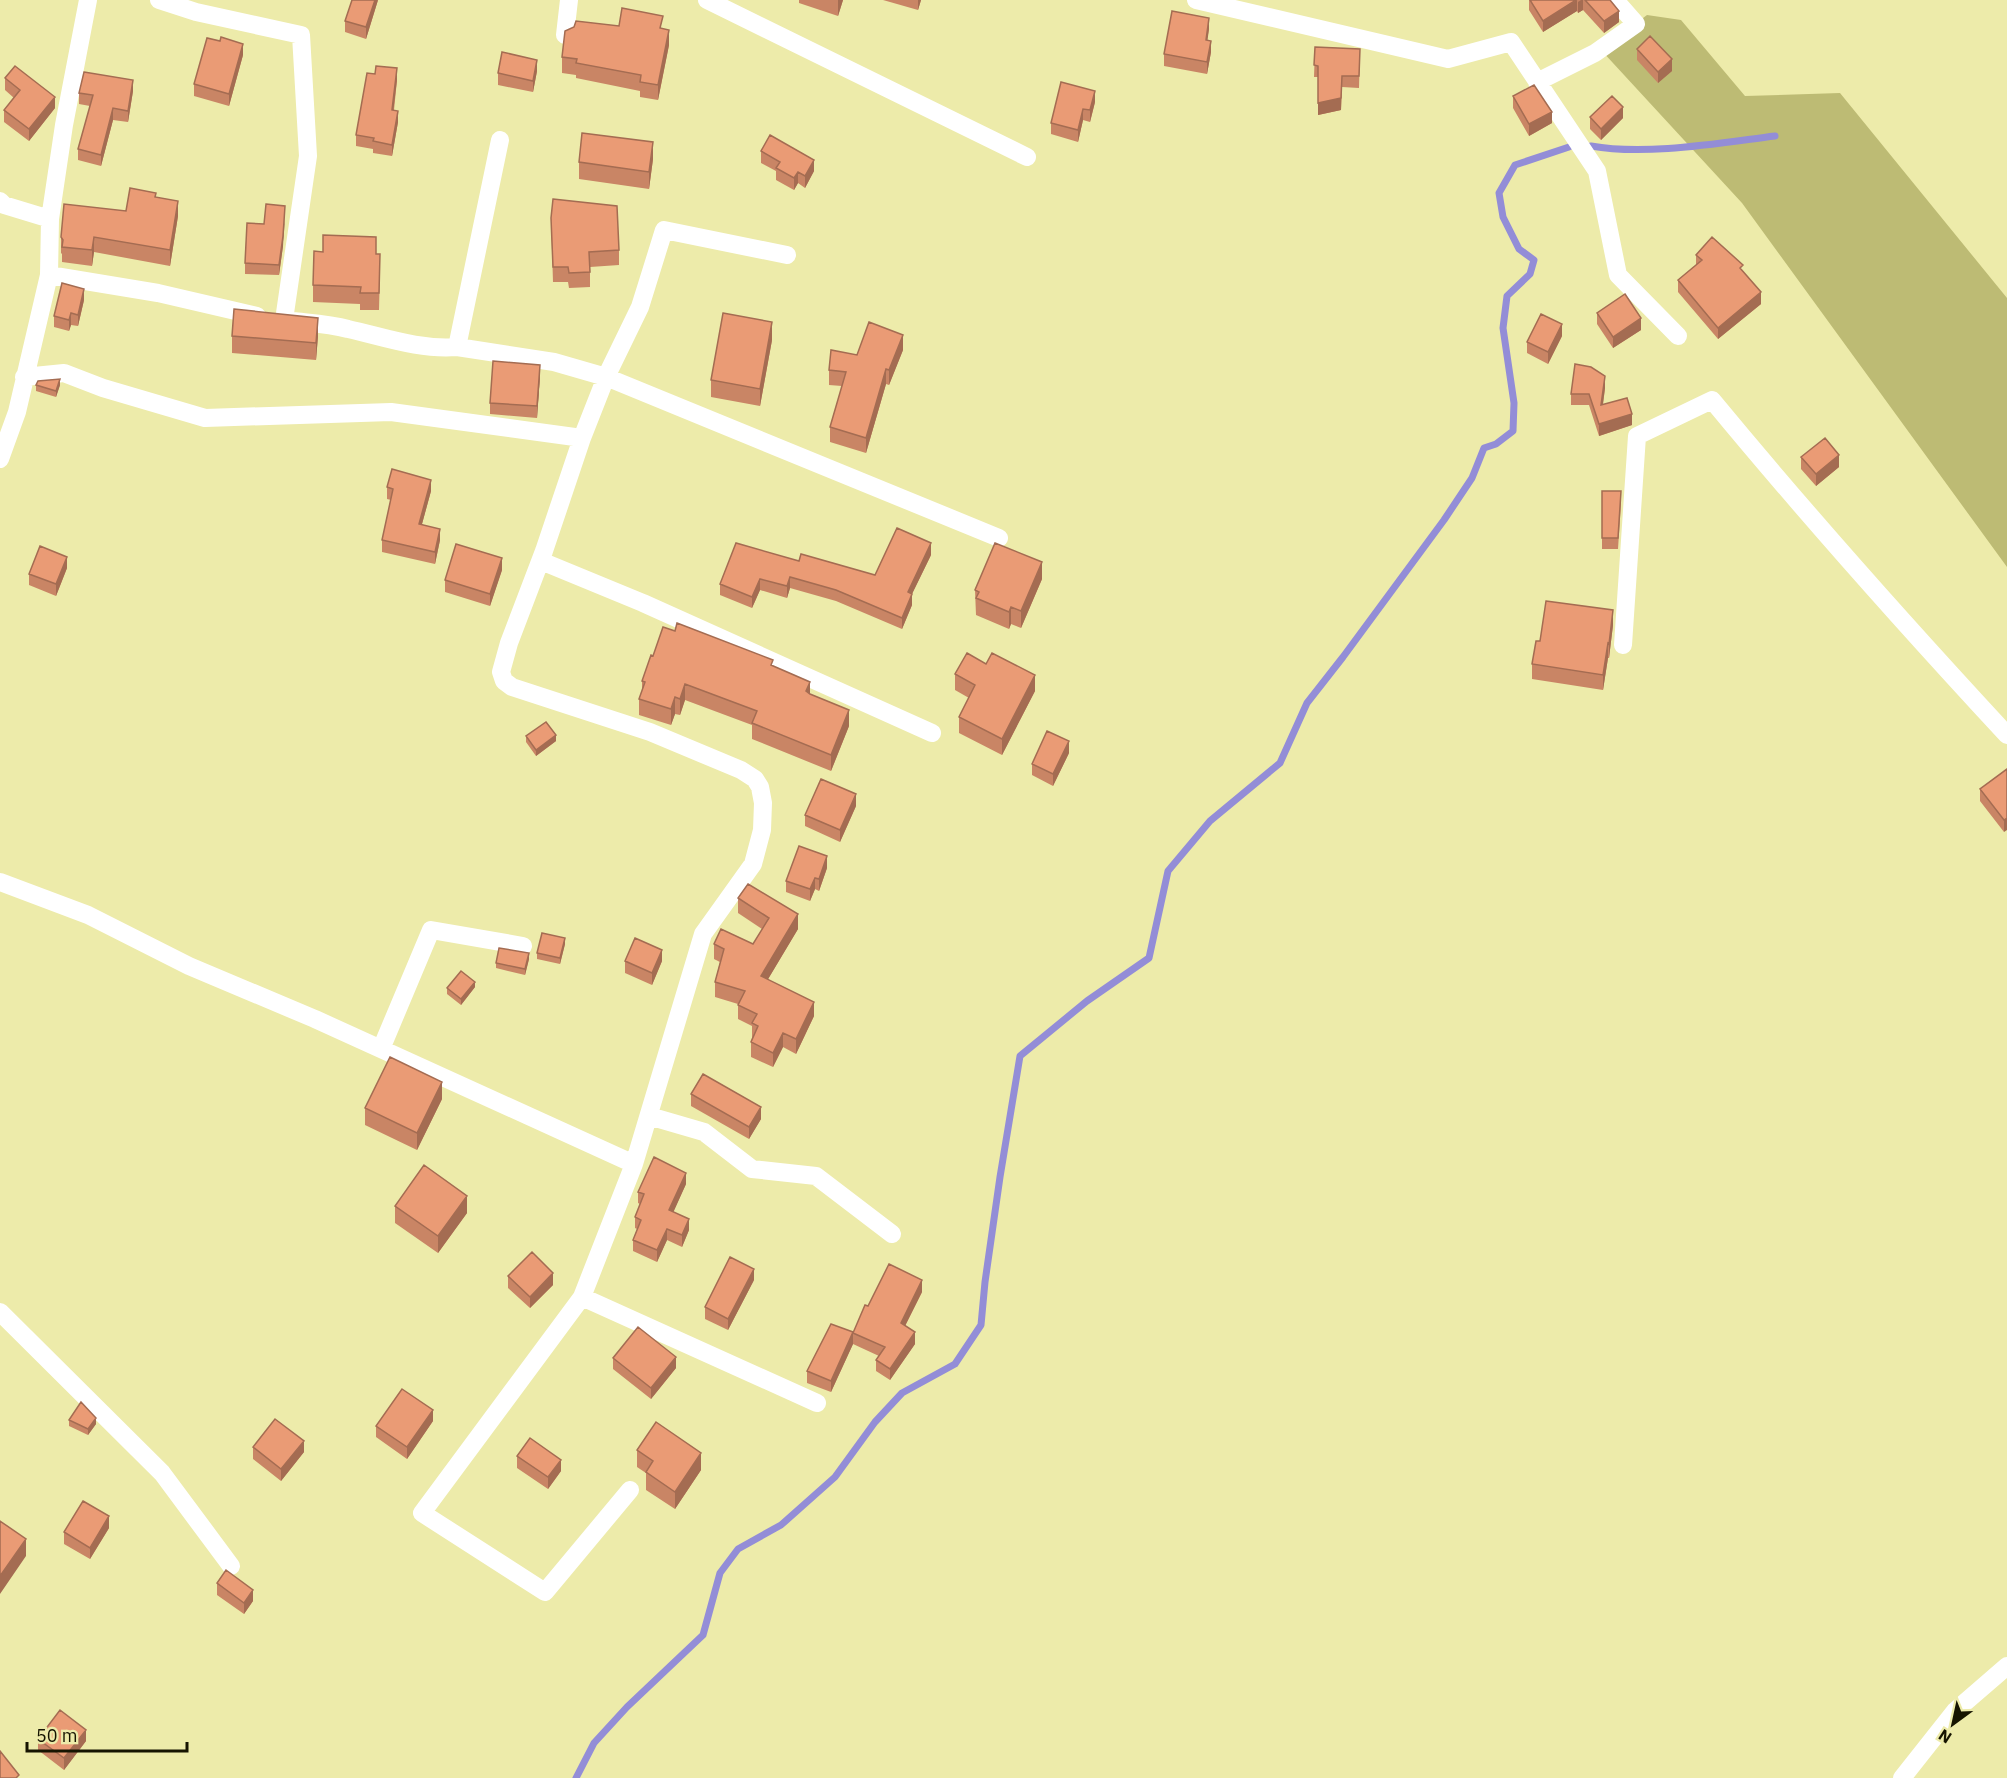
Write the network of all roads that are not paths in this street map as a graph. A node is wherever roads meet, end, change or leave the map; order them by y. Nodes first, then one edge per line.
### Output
1 (88, 0) edge
2 (159, 0) edge
3 (569, 0) edge
4 (707, 0) edge
5 (1196, 0) edge
6 (1615, 0) edge
7 (565, 35) edge
8 (1537, 82) junction
9 (500, 140) dead end
10 (1027, 157) dead end
11 (0, 201) edge
12 (50, 219) junction
13 (787, 255) dead end
14 (50, 275) junction
15 (284, 320) junction
16 (1678, 336) dead end
17 (457, 347) junction
18 (24, 377) junction
19 (606, 377) junction
20 (582, 438) junction
21 (0, 459) edge
22 (999, 538) dead end
23 (541, 561) junction
24 (1623, 645) dead end
25 (932, 734) dead end
26 (2007, 735) edge
27 (0, 882) edge
28 (522, 946) dead end
29 (381, 1049) junction
30 (649, 1116) junction
31 (634, 1164) junction
32 (892, 1234) dead end
33 (582, 1297) junction
34 (0, 1312) edge
35 (816, 1403) dead end
36 (630, 1490) dead end
37 (231, 1566) dead end
38 (2007, 1666) edge
39 (1902, 1778) edge

1 - 12 street
2 - 15 street
3 - 7 street
4 - 10 street
5 - 8 street
6 - 8 street
8 - 16 street
9 - 17 street
11 - 12 street
12 - 14 street
13 - 19 street
14 - 15 street
14 - 18 street
15 - 17 street
17 - 19 street
18 - 20 street
18 - 21 street
19 - 20 street
19 - 22 street
20 - 23 street
23 - 25 street
23 - 30 street
24 - 26 street
27 - 29 street
28 - 29 street
29 - 31 street
30 - 31 street
30 - 32 street
31 - 33 street
33 - 35 street
33 - 36 street
34 - 37 street
38 - 39 street

